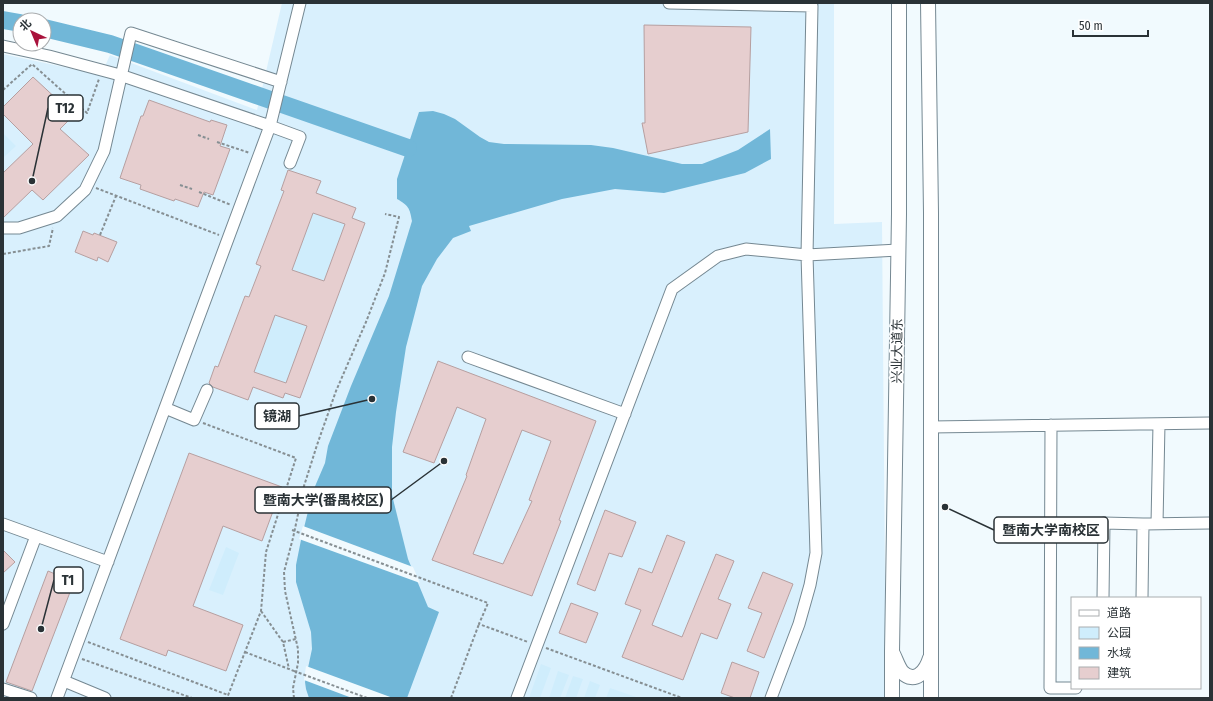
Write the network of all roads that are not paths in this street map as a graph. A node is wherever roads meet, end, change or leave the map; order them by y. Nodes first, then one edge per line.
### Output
1 (300, 3) edge
2 (669, 3) edge
3 (899, 3) edge
4 (928, 3) edge
5 (812, 4) edge
6 (3, 46) edge
7 (120, 75) junction
8 (281, 82) junction
9 (272, 121) junction
10 (290, 163) dead end
11 (3, 228) edge
12 (898, 250) junction
13 (807, 255) junction
14 (468, 357) dead end
15 (207, 390) dead end
16 (165, 408) junction
17 (624, 414) junction
18 (1210, 423) edge
19 (1159, 424) junction
20 (1051, 425) junction
21 (931, 427) junction
22 (1210, 523) edge
23 (3, 524) edge
24 (1143, 524) junction
25 (1157, 524) junction
26 (36, 536) junction
27 (108, 562) junction
28 (1103, 597) edge
29 (1142, 597) edge
30 (3, 624) edge
31 (892, 652) junction
32 (931, 652) junction
33 (64, 681) junction
34 (1071, 688) edge
35 (3, 689) edge
36 (31, 698) edge
37 (58, 698) edge
38 (105, 698) edge
39 (517, 698) edge
40 (771, 698) edge
41 (892, 698) edge
42 (931, 698) edge

1 - 8 street
2 - 5 street
3 - 12 main road, 兴业大道东
4 - 21 main road
5 - 13 street
6 - 7 street
7 - 8 street
7 - 9 street
7 - 11 street
8 - 9 street
9 - 10 street
9 - 16 street
12 - 13 street
12 - 31 main road, 兴业大道东
13 - 17 street
13 - 40 street
14 - 17 street
15 - 16 street
16 - 27 street
17 - 39 street
18 - 19 street
19 - 20 street
19 - 25 street
20 - 21 street
20 - 34 street
21 - 32 main road
22 - 25 street
23 - 26 street
24 - 25 street
24 - 28 street
24 - 29 street
26 - 27 street
26 - 30 street
27 - 33 street
31 - 32 main road
31 - 41 main road, 兴业大道东
32 - 42 main road
33 - 37 street
33 - 38 street
35 - 36 street

